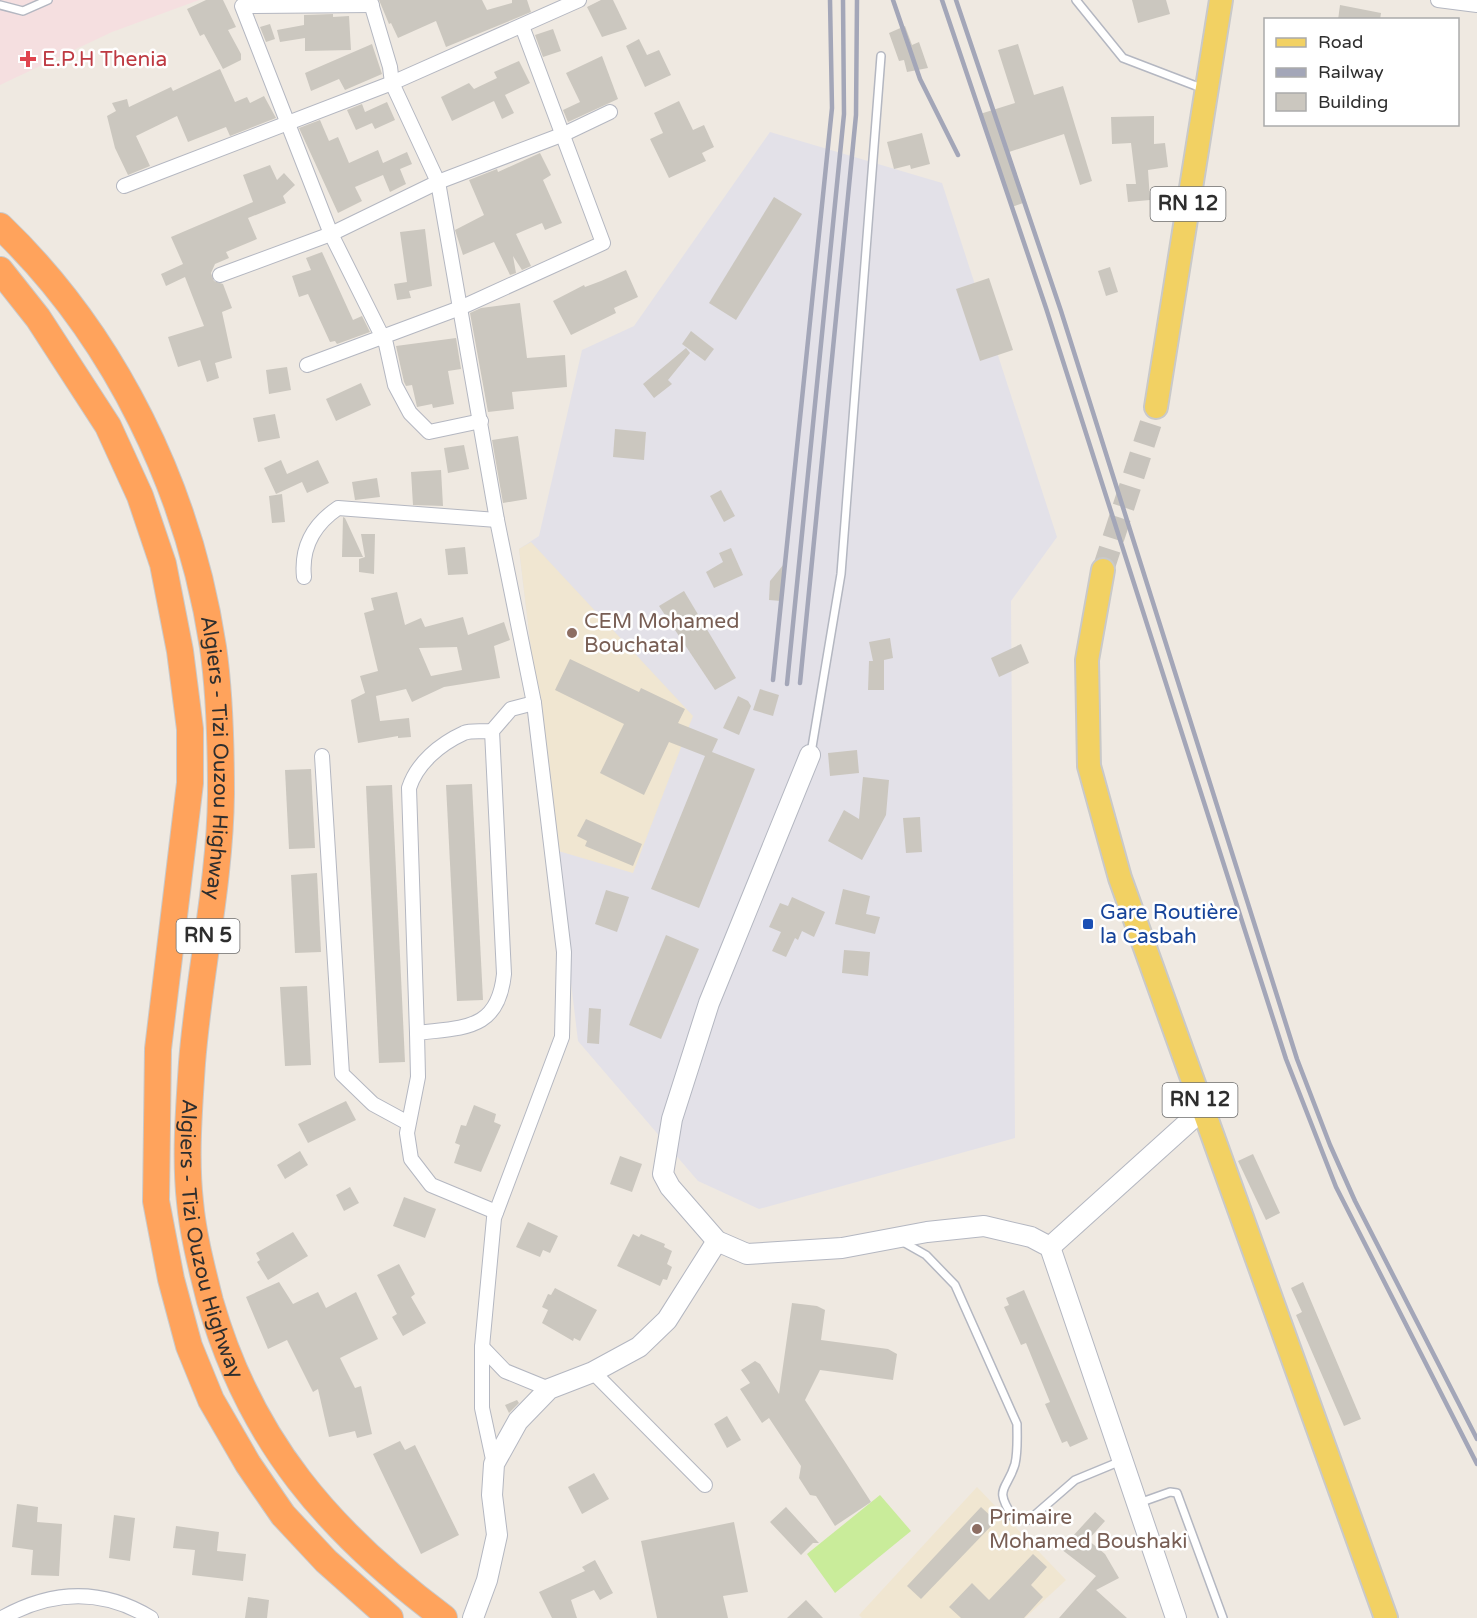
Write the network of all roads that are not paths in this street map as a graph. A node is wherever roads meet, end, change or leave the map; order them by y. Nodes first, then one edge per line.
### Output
1 (48, 0) edge
2 (579, 0) edge
3 (1076, 0) edge
4 (1221, 0) edge
5 (1438, 0) edge
6 (371, 3) edge
7 (0, 5) edge
8 (1477, 5) edge
9 (522, 26) junction
10 (881, 56) dead end
11 (392, 83) junction
12 (1207, 90) junction
13 (610, 112) dead end
14 (290, 123) junction
15 (564, 134) junction
16 (438, 182) junction
17 (124, 186) dead end
18 (0, 226) edge
19 (331, 234) junction
20 (0, 270) edge
21 (220, 275) dead end
22 (460, 308) junction
23 (383, 339) junction
24 (307, 365) dead end
25 (1156, 407) tunnel mouth
26 (481, 421) junction
27 (497, 520) junction
28 (1104, 570) tunnel mouth
29 (304, 578) dead end
30 (534, 704) junction
31 (492, 731) junction
32 (810, 755) joint
33 (322, 756) dead end
34 (417, 1033) junction
35 (1203, 1109) junction
36 (408, 1123) junction
37 (496, 1212) junction
38 (895, 1238) junction
39 (717, 1240) junction
40 (1050, 1247) junction
41 (482, 1347) junction
42 (593, 1372) junction
43 (549, 1389) junction
44 (1122, 1461) junction
45 (494, 1464) junction
46 (705, 1485) dead end
47 (1137, 1503) junction
48 (2, 1618) edge
49 (151, 1618) edge
50 (390, 1618) edge
51 (444, 1618) edge
52 (473, 1618) edge
53 (1176, 1618) edge
54 (1223, 1618) edge
55 (1386, 1618) edge

1 - 7 lane
2 - 9 street
3 - 12 lane
4 - 12 main road, RN 12
5 - 8 street
6 - 11 street
6 - 14 street
9 - 11 street
9 - 15 street
10 - 32 lane
11 - 14 street
11 - 16 street
12 - 25 main road, RN 12
13 - 15 street
14 - 17 street
14 - 19 street
15 - 16 street
15 - 22 street
16 - 19 street
16 - 22 street
18 - 51 highway, Algiers - Tizi Ouzou Highway / RN 5
19 - 21 street
19 - 23 street
20 - 50 highway, Algiers - Tizi Ouzou Highway / RN 5
22 - 23 street
22 - 26 street
23 - 24 street
23 - 26 street
26 - 27 street
27 - 29 street
27 - 30 street
28 - 35 main road, RN 12
30 - 31 street
30 - 37 street
31 - 34 street
31 - 34 street
32 - 39 street
33 - 36 street
34 - 36 street
35 - 40 street
35 - 55 main road, RN 12
36 - 37 street
37 - 41 street
38 - 39 street
38 - 40 street
38 - 44 lane
39 - 42 street
40 - 44 street
41 - 43 street
41 - 45 street
42 - 43 street
42 - 46 street
43 - 45 street
44 - 47 street
45 - 52 street
47 - 53 street
47 - 54 lane
48 - 49 street

